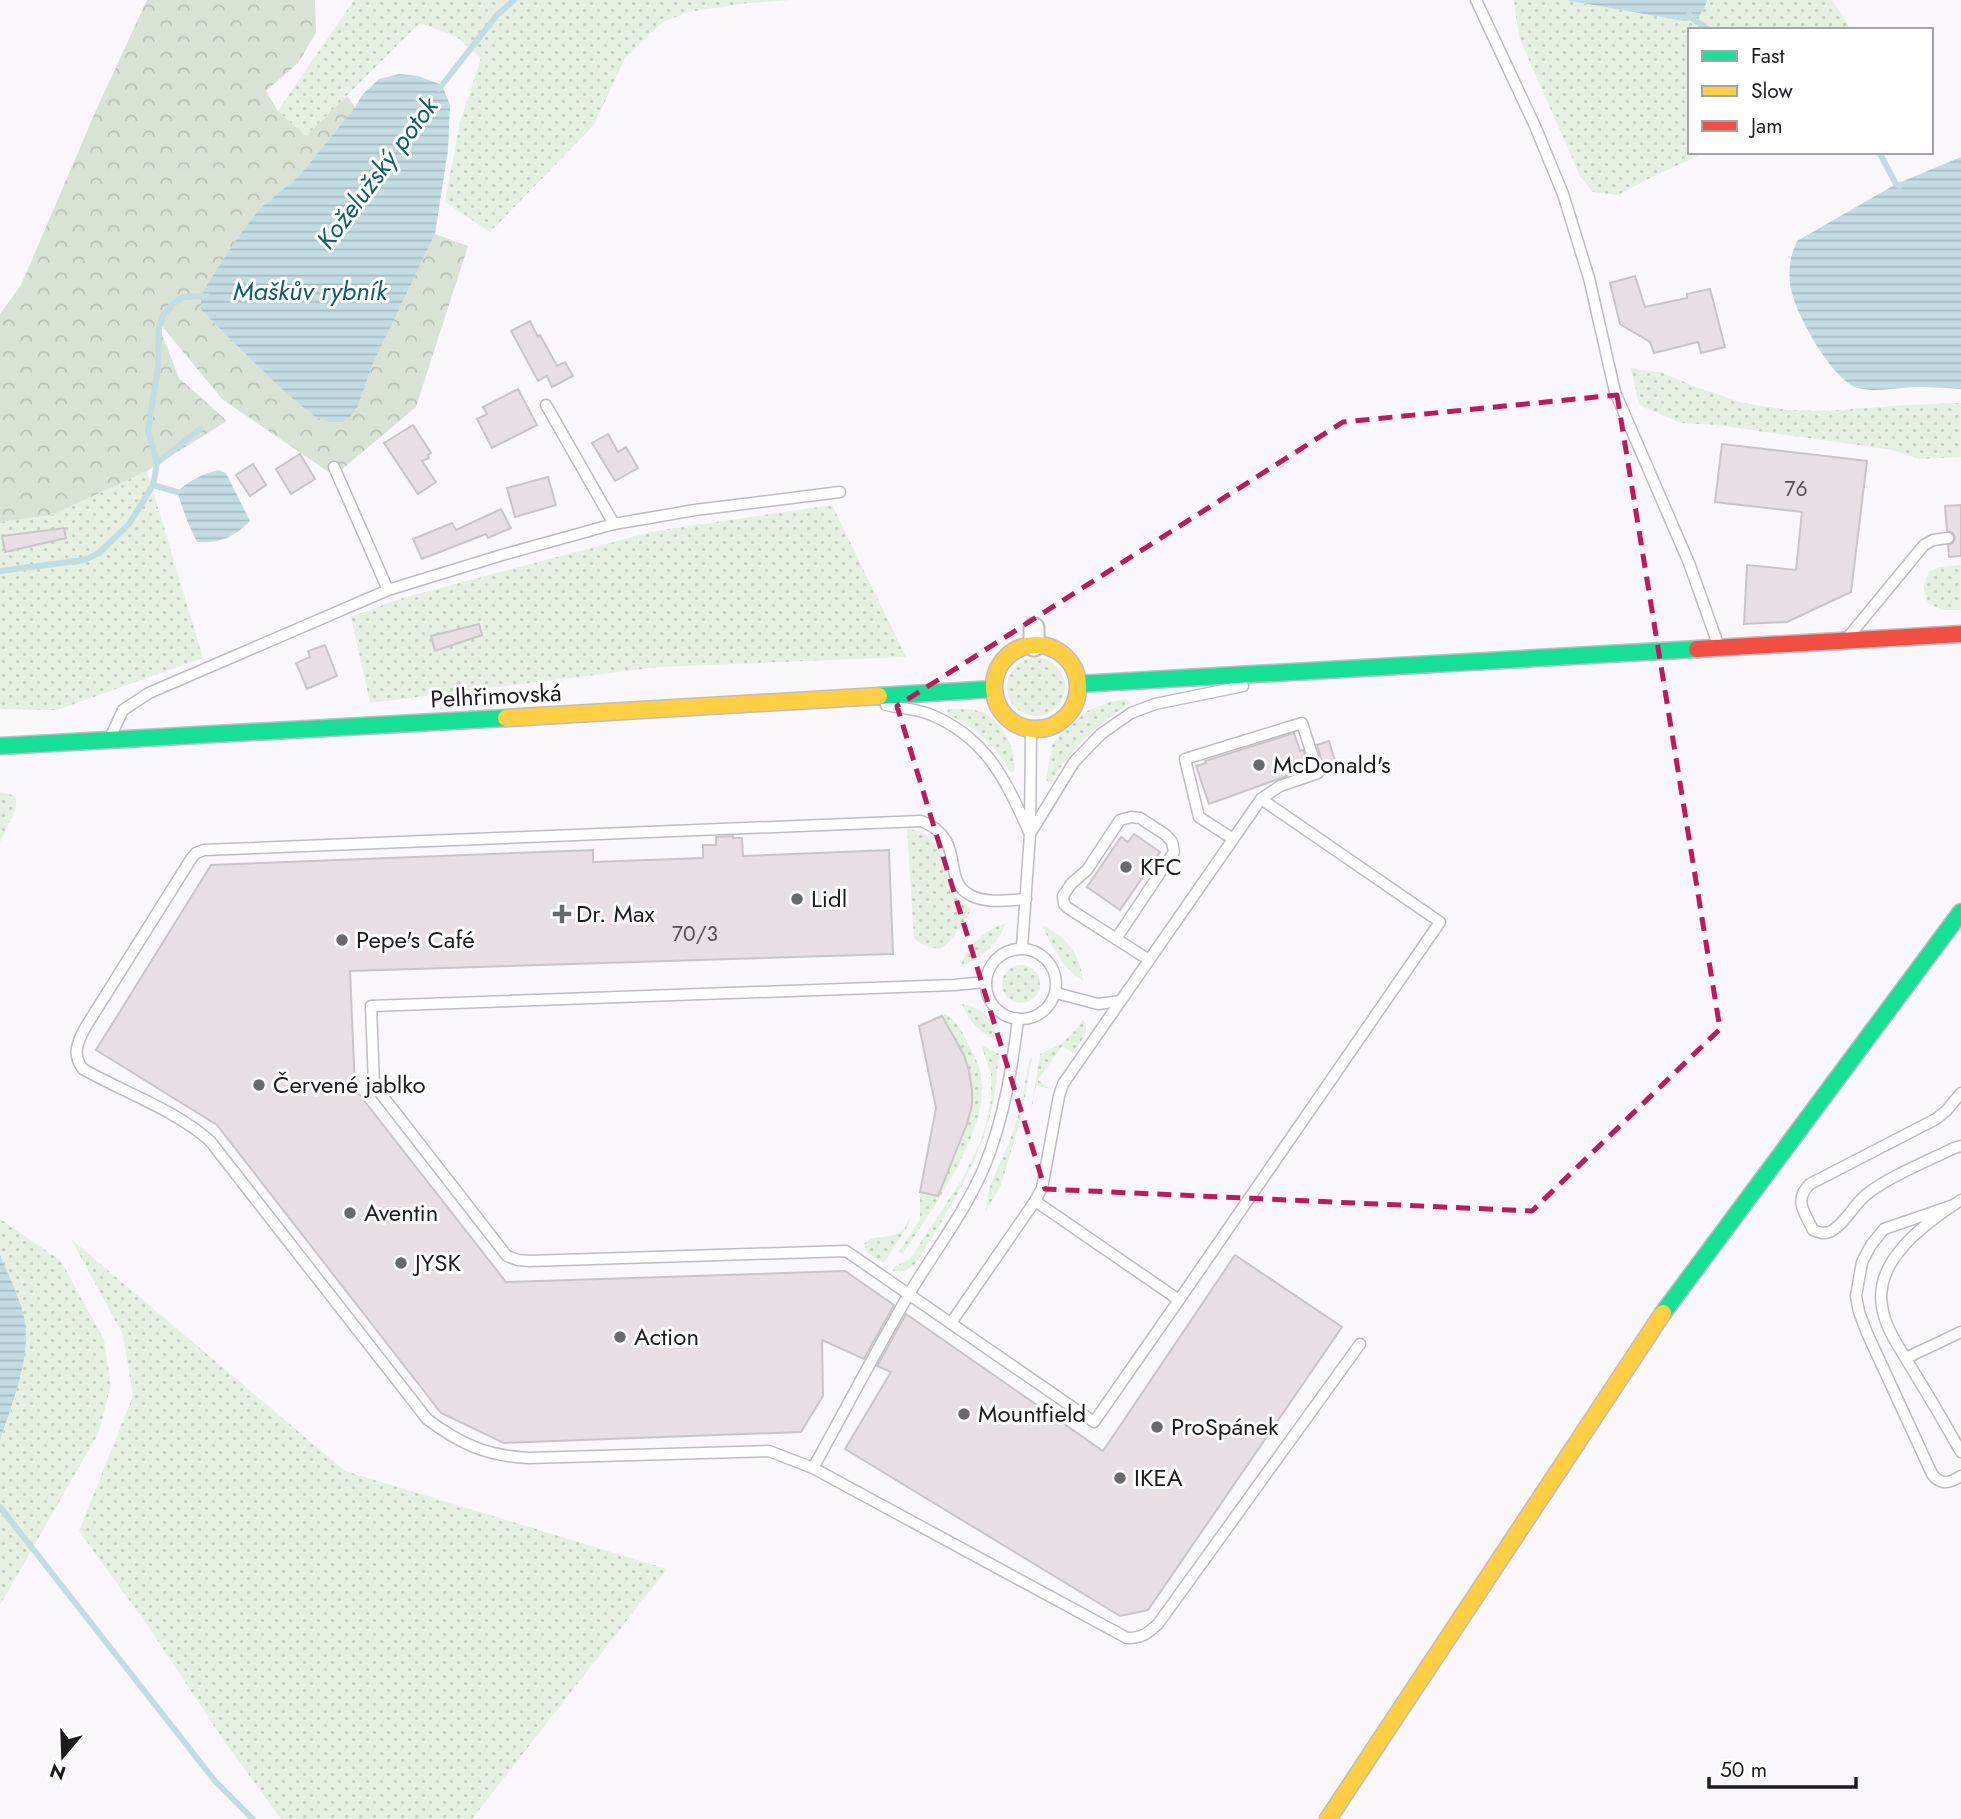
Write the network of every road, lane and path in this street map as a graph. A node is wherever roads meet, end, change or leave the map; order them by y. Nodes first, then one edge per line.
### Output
1 (1476, 0) edge
2 (546, 405) dead end
3 (334, 467) dead end
4 (840, 492) dead end
5 (614, 524) junction
6 (1948, 538) dead end
7 (388, 590) junction
8 (1961, 634) edge
9 (1846, 639) junction
10 (1719, 647) junction
11 (1321, 670) junction
12 (1078, 684) junction
13 (994, 689) junction
14 (852, 698) junction
15 (1031, 729) junction
16 (108, 741) junction
17 (0, 746) edge
18 (1261, 799) junction
19 (1030, 834) junction
20 (1233, 839) junction
21 (1026, 899) junction
22 (1961, 912) edge
23 (1116, 939) junction
24 (1022, 948) junction
25 (1149, 960) junction
26 (986, 982) junction
27 (1056, 993) junction
28 (1121, 1001) junction
29 (1018, 1019) junction
30 (1961, 1093) edge
31 (1961, 1146) edge
32 (1961, 1200) edge
33 (1035, 1201) junction
34 (1951, 1206) junction
35 (909, 1295) junction
36 (1179, 1300) junction
37 (951, 1323) junction
38 (1961, 1332) edge
39 (1360, 1344) dead end
40 (1906, 1358) junction
41 (1961, 1452) edge
42 (813, 1468) junction
43 (1961, 1476) edge
44 (1328, 1819) edge

1 - 10 lane
2 - 5 lane
3 - 7 lane
4 - 5 lane
5 - 7 lane
6 - 9 lane
7 - 16 lane
8 - 9 main road
9 - 10 main road
10 - 11 main road
11 - 12 main road
11 - 19 lane
12 - 13 main road
12 - 15 main road
13 - 14 main road, Pelhřimovská
13 - 15 main road
14 - 16 main road, Pelhřimovská
14 - 19 lane
15 - 19 lane
16 - 17 main road, Pelhřimovská
18 - 20 lane
18 - 20 lane
18 - 36 lane
19 - 21 lane
20 - 25 lane
21 - 24 lane
21 - 42 lane
22 - 44 main road
23 - 23 lane
23 - 25 lane
24 - 26 lane
24 - 27 lane
25 - 28 lane
26 - 29 lane
26 - 35 lane
27 - 28 lane
27 - 29 lane
28 - 33 lane
29 - 35 lane
30 - 31 lane
32 - 34 lane
33 - 36 lane
33 - 37 lane
34 - 40 lane
34 - 43 lane
35 - 37 lane
35 - 42 lane
36 - 37 lane
38 - 40 lane
39 - 42 lane
40 - 41 lane

